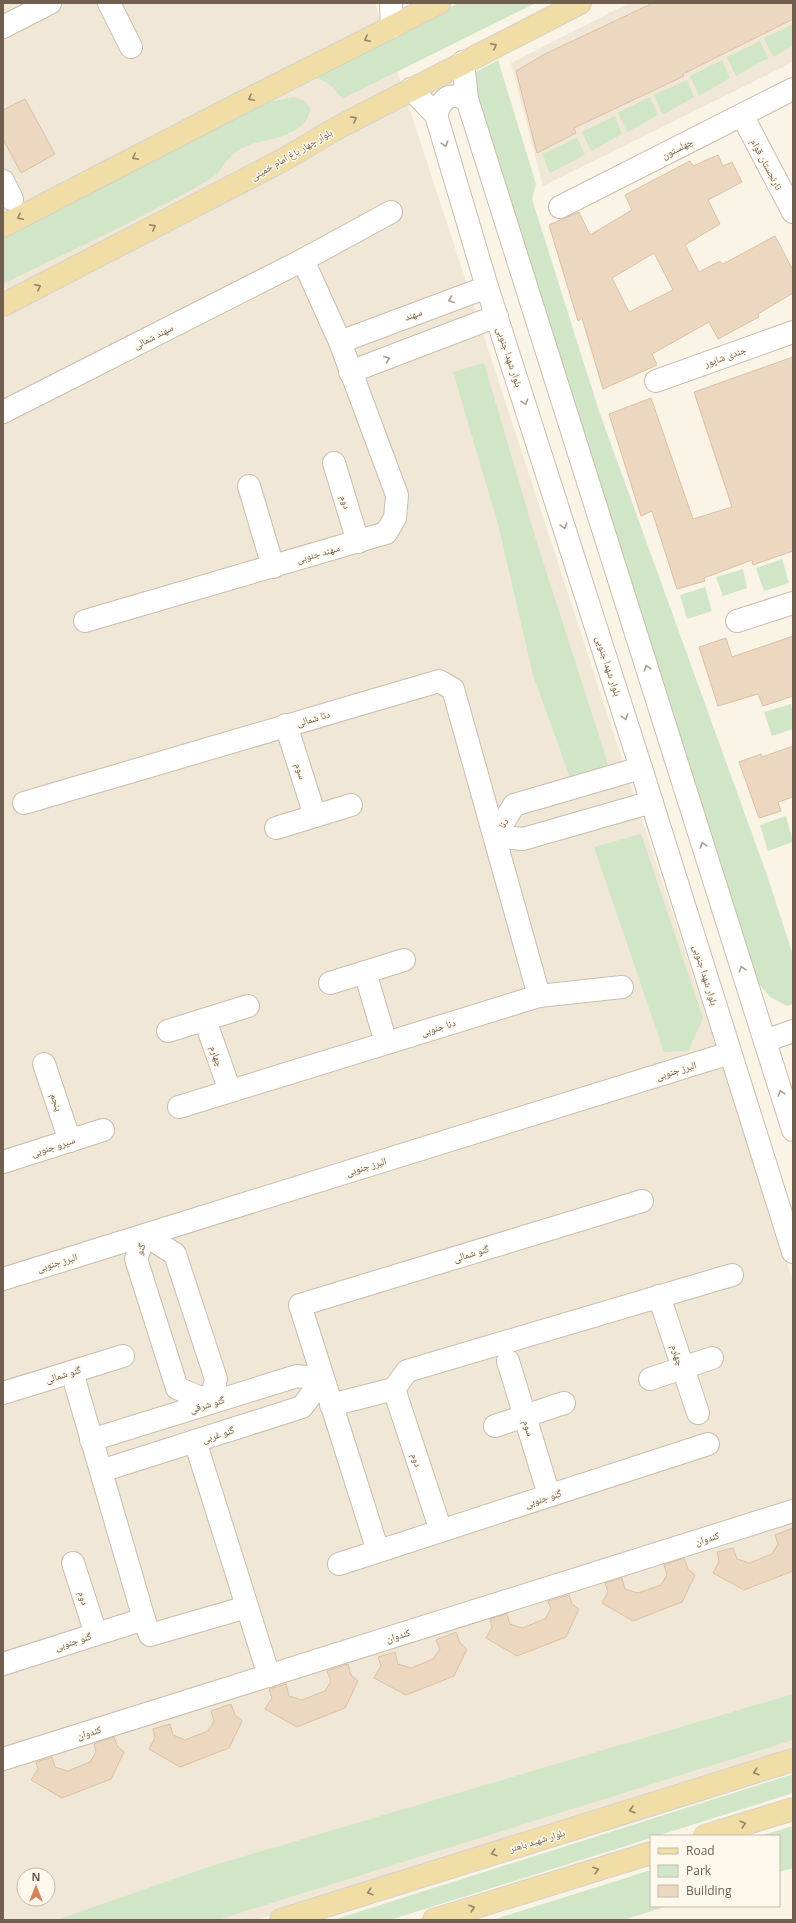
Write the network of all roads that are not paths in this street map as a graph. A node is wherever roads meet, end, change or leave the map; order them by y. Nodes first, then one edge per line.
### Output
1 (50, 3) edge
2 (109, 3) edge
3 (391, 3) edge
4 (439, 3) edge
5 (580, 3) edge
6 (3, 27) edge
7 (392, 27) junction
8 (131, 47) dead end
9 (464, 62) junction
10 (411, 89) junction
11 (793, 89) edge
12 (467, 99) junction
13 (436, 115) junction
14 (742, 115) junction
15 (560, 207) dead end
16 (391, 212) dead end
17 (793, 212) edge
18 (3, 226) edge
19 (303, 260) junction
20 (488, 287) junction
21 (3, 305) edge
22 (497, 316) junction
23 (793, 332) edge
24 (340, 342) junction
25 (350, 372) junction
26 (656, 380) dead end
27 (3, 412) edge
28 (334, 463) dead end
29 (249, 486) dead end
30 (358, 542) junction
31 (273, 567) junction
32 (793, 603) edge
33 (85, 621) dead end
34 (737, 621) dead end
35 (286, 725) junction
36 (641, 768) junction
37 (652, 802) junction
38 (24, 803) dead end
39 (352, 805) dead end
40 (315, 816) junction
41 (276, 828) dead end
42 (495, 836) junction
43 (404, 960) dead end
44 (365, 972) junction
45 (330, 984) dead end
46 (622, 986) dead end
47 (539, 996) junction
48 (248, 1006) dead end
49 (205, 1020) junction
50 (168, 1031) dead end
51 (793, 1031) edge
52 (765, 1041) junction
53 (386, 1043) junction
54 (730, 1053) junction
55 (44, 1064) dead end
56 (230, 1091) junction
57 (179, 1107) dead end
58 (103, 1130) dead end
59 (793, 1130) edge
60 (70, 1141) junction
61 (3, 1162) edge
62 (642, 1201) dead end
63 (145, 1235) junction
64 (793, 1252) edge
65 (732, 1275) dead end
66 (3, 1279) edge
67 (659, 1296) junction
68 (122, 1356) dead end
69 (712, 1358) dead end
70 (508, 1361) dead end
71 (683, 1368) junction
72 (72, 1372) junction
73 (323, 1379) junction
74 (650, 1379) dead end
75 (394, 1389) junction
76 (3, 1393) edge
77 (211, 1402) junction
78 (564, 1403) dead end
79 (331, 1404) junction
80 (698, 1413) dead end
81 (525, 1416) junction
82 (495, 1426) dead end
83 (91, 1440) junction
84 (195, 1441) junction
85 (708, 1444) dead end
86 (100, 1471) junction
87 (549, 1496) junction
88 (793, 1511) edge
89 (441, 1530) junction
90 (378, 1551) junction
91 (73, 1563) dead end
92 (339, 1564) dead end
93 (247, 1607) junction
94 (144, 1619) junction
95 (96, 1634) junction
96 (3, 1664) edge
97 (269, 1676) junction
98 (3, 1759) edge
99 (793, 1760) edge
100 (793, 1809) edge
101 (708, 1835) edge
102 (650, 1853) edge
103 (281, 1920) edge
104 (434, 1920) edge

1 - 6 street
2 - 8 street
3 - 7 street
4 - 7 main road
9 -> 5 main road, بلوار چهار باغ امام خمینی
7 -> 18 main road
9 - 10 main road, بلوار چهار باغ امام خمینی
9 - 12 street
10 - 13 street, بلوار شهدا جنوبی
21 -> 10 main road, بلوار چهار باغ امام خمینی
11 - 14 street, چهلستون
12 - 13 street
52 -> 12 street
13 -> 20 street, بلوار شهدا جنوبی
14 - 15 street, چهلستون
14 - 17 street, نارنجستان قوام
16 - 19 street, سهند شمالی
19 - 24 street
19 - 27 street, سهند شمالی
20 - 22 street, بلوار شهدا جنوبی
20 -> 24 street, سهند
25 -> 22 street
22 -> 36 street, بلوار شهدا جنوبی
23 - 26 street, جندی شاپور
24 - 25 street
25 - 30 street, سهند جنوبی
28 - 30 street, دوم
29 - 31 street
30 - 31 street, سهند جنوبی
31 - 33 street, سهند جنوبی
32 - 34 street
35 - 38 street, دنا شمالی
35 - 40 street, سوم
35 - 42 street, دنا شمالی
36 - 37 street, بلوار شهدا جنوبی
36 - 42 street, دنا
37 - 42 street, دنا
37 - 54 street, بلوار شهدا جنوبی
39 - 40 street
40 - 41 street
42 - 47 street
43 - 44 street
44 - 45 street
44 - 53 street
46 - 47 street, دنا جنوبی
47 - 53 street, دنا جنوبی
48 - 49 street
49 - 50 street
49 - 56 street, چهارم
51 - 52 street
59 -> 52 street
53 - 56 street, دنا جنوبی
54 - 63 street, البرز جنوبی
54 - 64 street, بلوار شهدا جنوبی
55 - 60 street, پنجم
56 - 57 street, دنا جنوبی
58 - 60 street, سیرو جنوبی
60 - 61 street, سیرو جنوبی
62 - 73 street, گنو شمالی
63 - 66 street, البرز جنوبی
63 - 77 street, گنو
63 - 77 street, گنو
65 - 67 street
67 - 71 street, چهارم
67 - 75 street
68 - 72 street, گنو شمالی
69 - 71 street
70 - 81 street, سوم
71 - 74 street
71 - 80 street, چهارم
72 - 76 street, گنو شمالی
72 - 83 street
73 - 77 street, گنو شرقی
73 - 79 street
73 - 84 street, گنو غربی
75 - 79 street
75 - 89 street, دوم
77 - 83 street, گنو شرقی
78 - 81 street
79 - 90 street
81 - 82 street
81 - 87 street, سوم
83 - 86 street
84 - 86 street, گنو غربی
84 - 93 street
85 - 87 street, گنو جنوبی
86 - 94 street
87 - 89 street, گنو جنوبی
88 - 97 street, کندوان
89 - 90 street, گنو جنوبی
90 - 92 street, گنو جنوبی
91 - 95 street, دوم
93 - 94 street
93 - 97 street
94 - 95 street, گنو جنوبی
95 - 96 street, گنو جنوبی
97 - 98 street, کندوان
99 -> 103 main road, بلوار شهید باهنر
101 -> 100 main road
104 -> 102 main road

